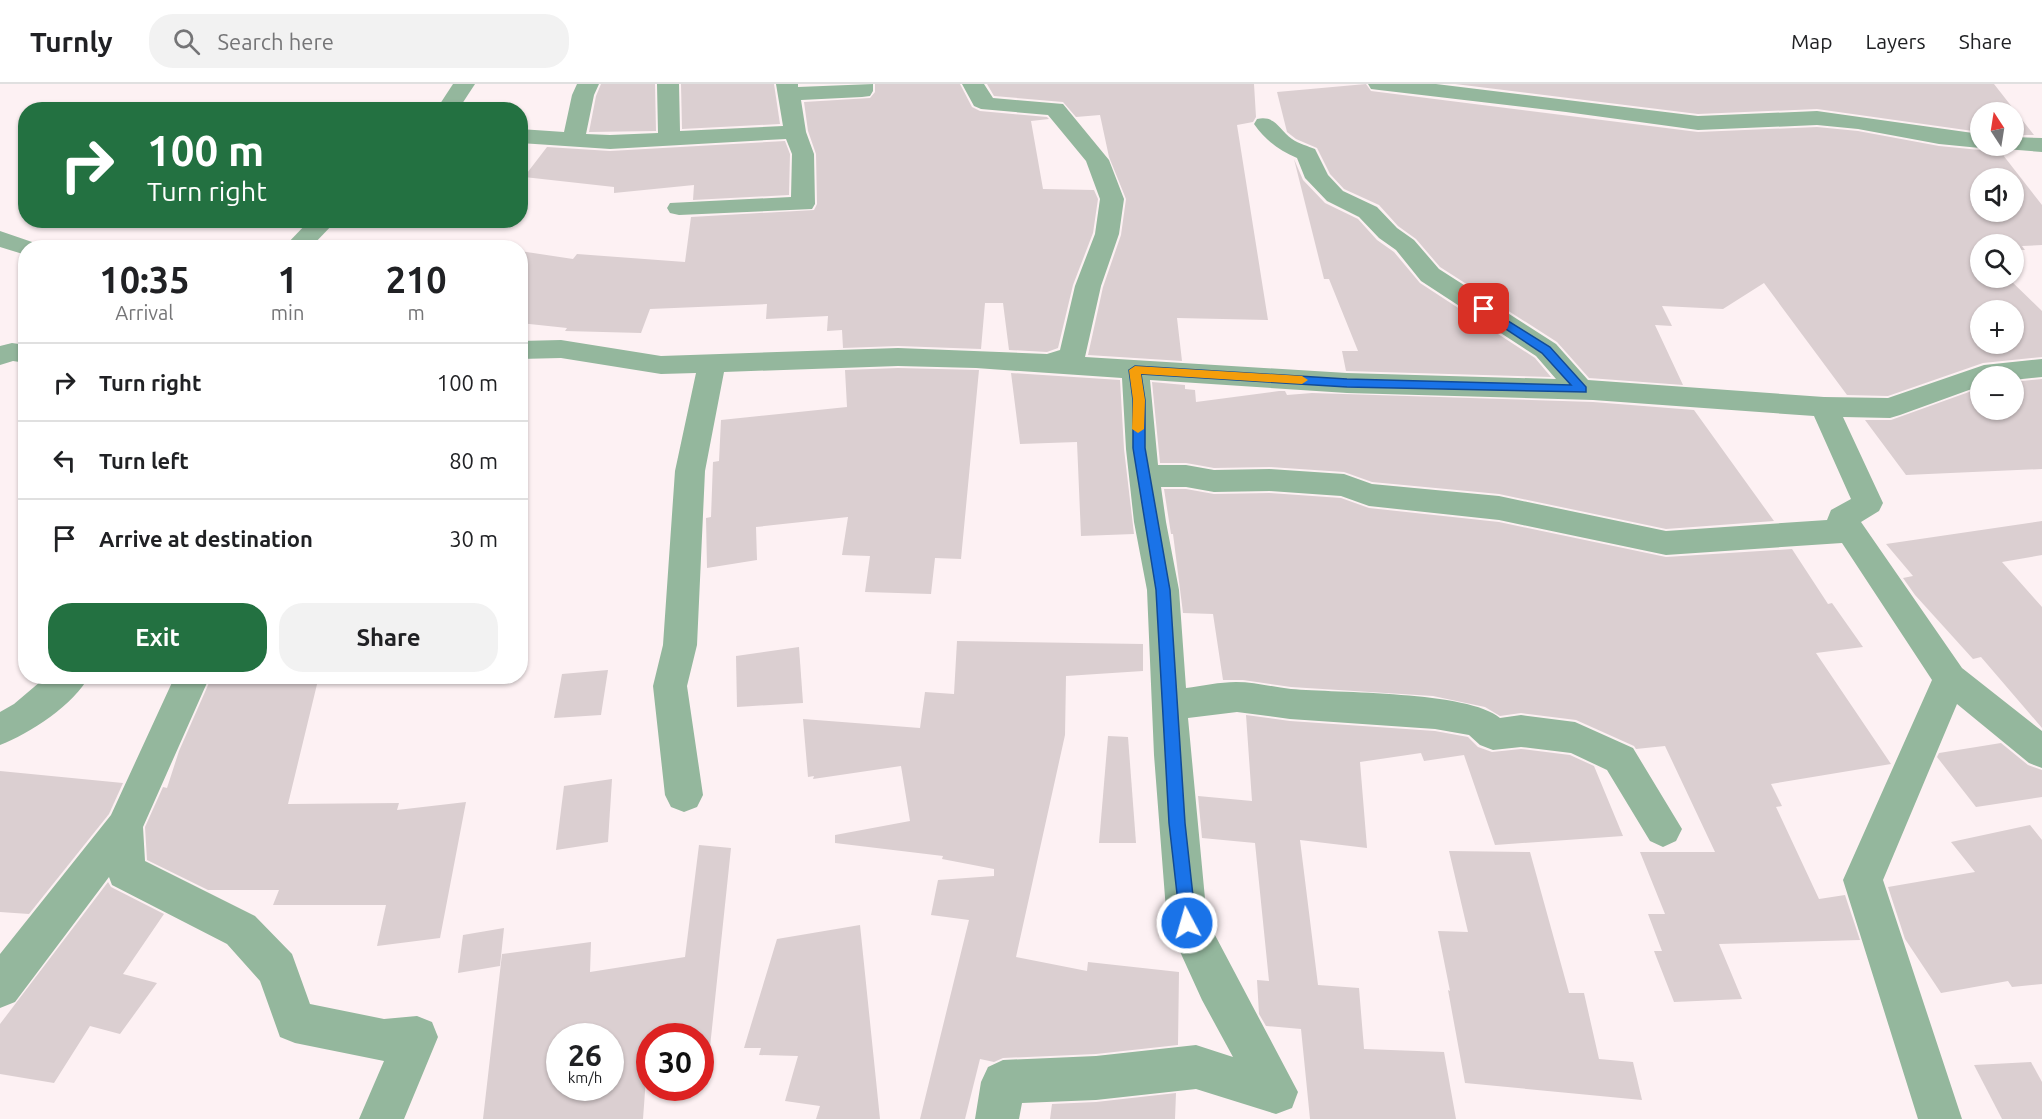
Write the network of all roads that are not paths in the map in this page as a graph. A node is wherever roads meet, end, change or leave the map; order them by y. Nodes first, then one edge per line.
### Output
1 (464, 84) edge
2 (588, 84) edge
3 (668, 84) edge
4 (862, 84) edge
5 (973, 84) edge
6 (1378, 84) edge
7 (788, 89) edge
8 (452, 102) edge
9 (1265, 124) dead end
10 (795, 132) junction
11 (528, 137) edge
12 (669, 138) junction
13 (573, 140) junction
14 (1970, 140) edge
15 (2024, 145) edge
16 (2042, 146) edge
17 (679, 208) dead end
18 (316, 228) edge
19 (0, 238) edge
20 (304, 240) edge
21 (18, 245) edge
22 (528, 350) edge
23 (18, 353) edge
24 (0, 356) edge
25 (712, 363) junction
26 (1048, 364) junction
27 (2042, 368) edge
28 (1135, 370) junction
29 (1581, 390) junction
30 (1824, 407) junction
31 (1145, 476) junction
32 (1850, 530) junction
33 (1950, 678) junction
34 (63, 684) edge
35 (189, 684) edge
36 (1170, 705) junction
37 (0, 729) edge
38 (2042, 752) edge
39 (684, 795) dead end
40 (124, 827) junction
41 (1663, 829) dead end
42 (0, 987) edge
43 (381, 1119) edge
44 (997, 1119) edge
45 (1940, 1119) edge

1 - 8 street
2 - 13 street
3 - 12 street
4 - 7 street
5 - 26 street
6 - 14 street
7 - 10 street
9 - 29 street
10 - 12 street
10 - 17 street
11 - 13 street
12 - 13 street
15 - 16 street
18 - 20 street
19 - 21 street
22 - 25 street
23 - 24 street
25 - 26 street
25 - 39 street
26 - 28 street
27 - 30 street
28 - 29 street
28 - 31 street
29 - 30 street
30 - 32 street
31 - 32 street
31 - 36 street
32 - 33 street
33 - 38 street
33 - 45 street
34 - 37 street
35 - 40 street
36 - 41 street
36 - 44 street
40 - 42 street
40 - 43 street

